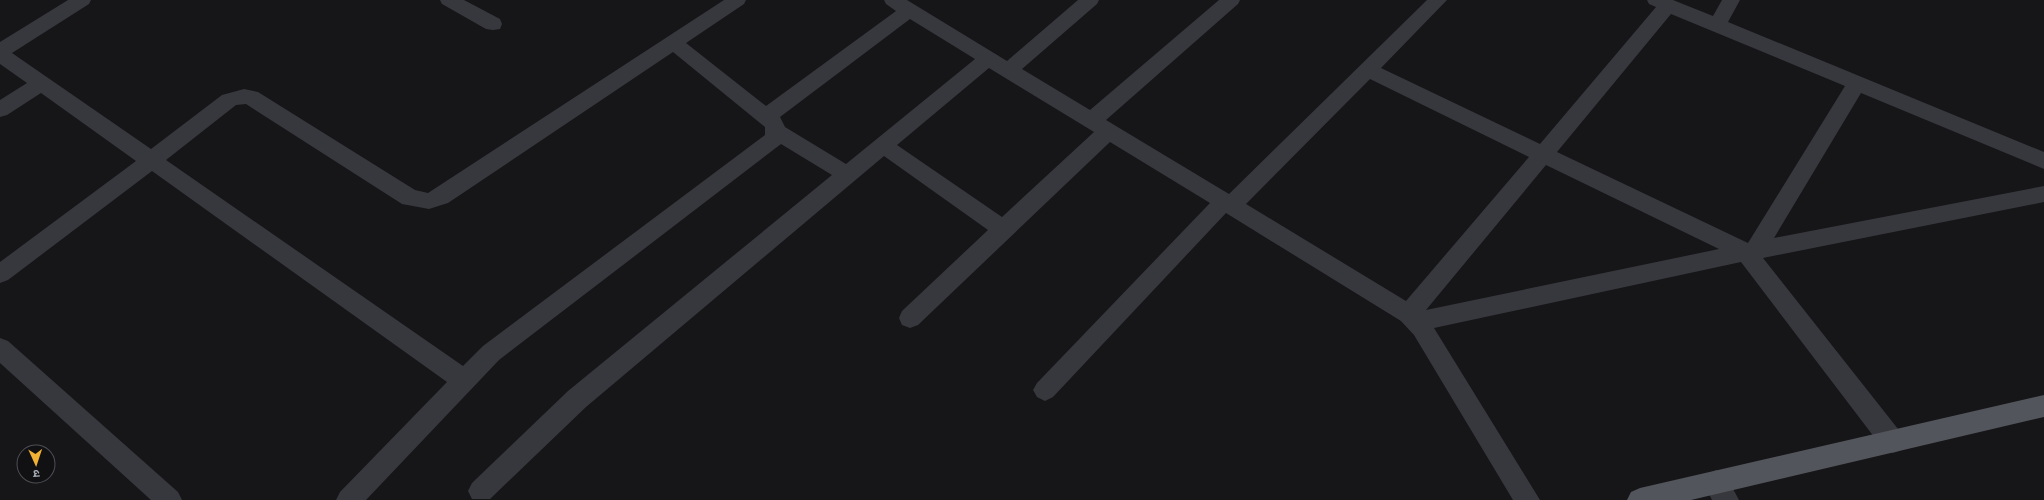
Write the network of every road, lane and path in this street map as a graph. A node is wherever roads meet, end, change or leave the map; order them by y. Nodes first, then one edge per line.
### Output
1 (82, 0) edge
2 (737, 0) edge
3 (1090, 0) edge
4 (1231, 0) edge
5 (1438, 0) edge
6 (1731, 0) edge
7 (457, 2) edge
8 (1662, 2) edge
9 (902, 5) edge
10 (493, 24) dead end
11 (1717, 25) junction
12 (673, 42) junction
13 (0, 52) edge
14 (988, 58) junction
15 (1009, 70) junction
16 (1368, 70) junction
17 (42, 83) junction
18 (1857, 83) junction
19 (0, 110) edge
20 (771, 124) junction
21 (1101, 125) junction
22 (883, 145) junction
23 (1542, 154) junction
24 (152, 160) junction
25 (2044, 161) edge
26 (847, 174) junction
27 (2044, 194) edge
28 (1229, 203) junction
29 (1004, 230) junction
30 (1751, 251) junction
31 (0, 274) edge
32 (910, 318) dead end
33 (1413, 318) junction
34 (0, 348) edge
35 (465, 381) junction
36 (1045, 390) dead end
37 (2044, 406) edge
38 (1893, 442) junction
39 (481, 491) dead end
40 (1721, 491) edge
41 (169, 500) edge
42 (349, 500) edge
43 (1527, 500) edge
44 (1640, 500) edge

1 - 13 street
2 - 12 street
3 - 15 street
4 - 21 street
5 - 16 street
6 - 11 street
7 - 10 street
8 - 11 street
8 - 23 street
9 - 14 street
9 - 20 street
11 - 18 street
12 - 20 street
12 - 24 street
13 - 17 street
14 - 15 street
14 - 22 street
15 - 21 street
16 - 23 street
16 - 28 street
17 - 19 street
17 - 24 street
18 - 25 street
18 - 30 street
20 - 26 street
20 - 35 street
21 - 28 street
21 - 29 street
22 - 26 street
22 - 29 street
23 - 30 street
23 - 33 street
24 - 31 street
24 - 35 street
26 - 39 street
27 - 30 street
28 - 33 street
28 - 36 street
29 - 32 street
30 - 33 street
30 - 38 street
33 - 43 street
34 - 41 street
35 - 42 street
37 - 38 main road
38 - 40 main road
40 - 44 main road

